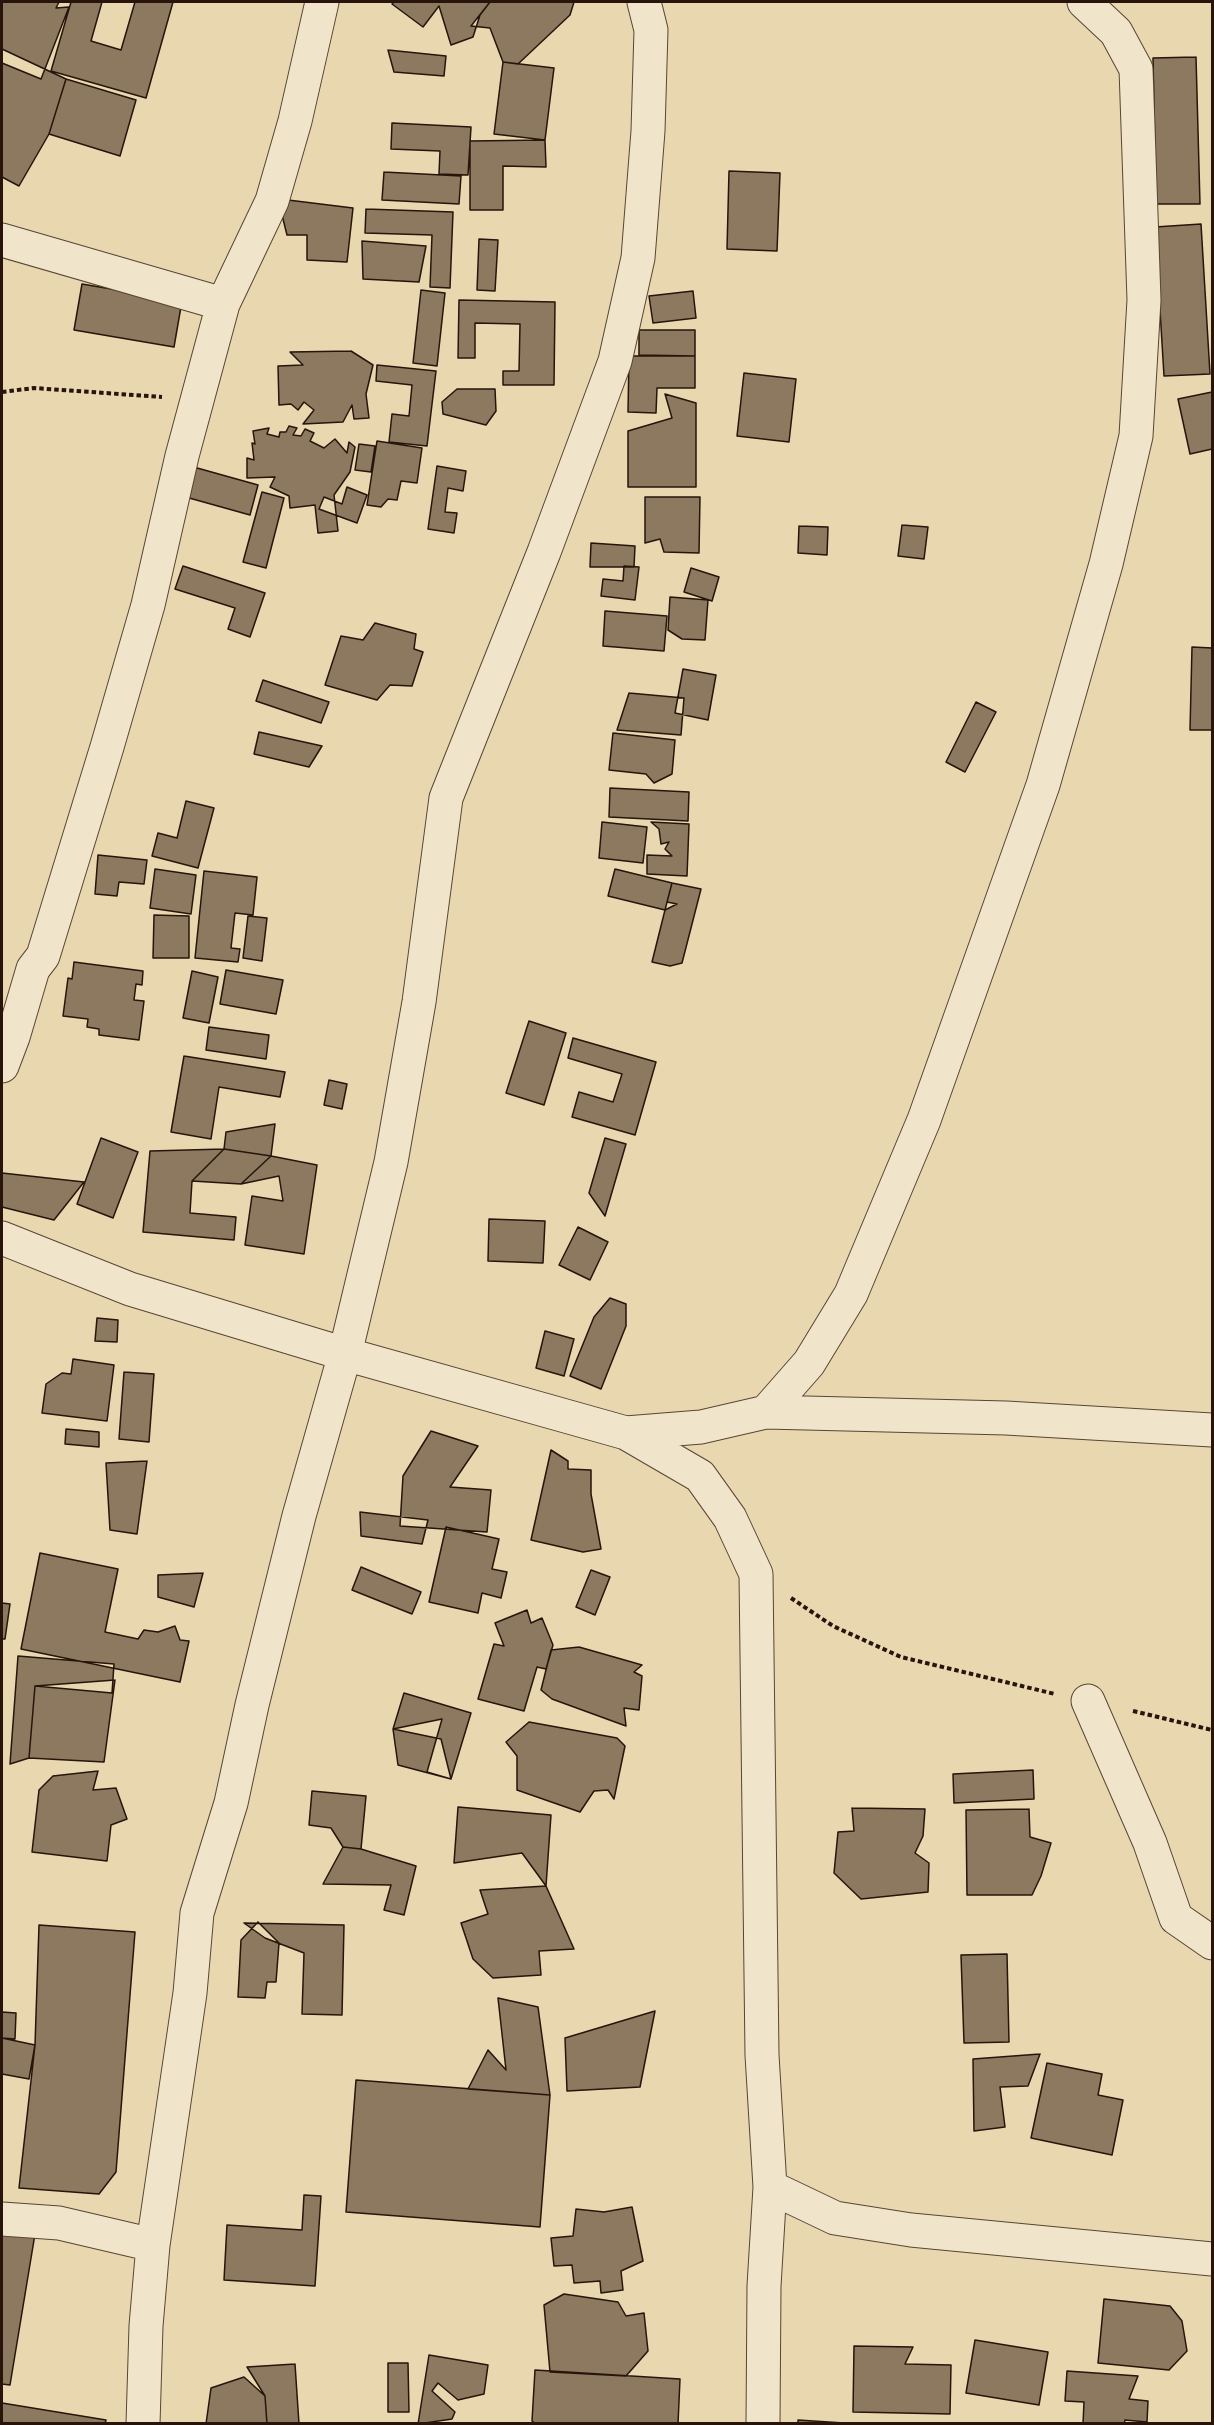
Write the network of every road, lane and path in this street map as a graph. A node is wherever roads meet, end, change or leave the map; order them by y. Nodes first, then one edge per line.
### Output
1 (322, 2) edge
2 (644, 2) edge
3 (1084, 2) edge
4 (2, 240) edge
5 (223, 304) junction
6 (2, 392) edge
7 (198, 400) junction
8 (2, 1066) edge
9 (2, 1238) edge
10 (345, 1354) junction
11 (766, 1412) junction
12 (1212, 1430) edge
13 (626, 1433) junction
14 (756, 1574) junction
15 (1089, 1701) junction
16 (1212, 1730) edge
17 (1212, 1943) edge
18 (771, 2187) junction
19 (2, 2219) edge
20 (153, 2245) junction
21 (1212, 2259) edge
22 (143, 2424) edge
23 (763, 2424) edge

1 - 5 street
2 - 10 street
3 - 11 street
4 - 5 street
5 - 7 street
6 - 7 path
7 - 8 street
9 - 10 street
10 - 13 street
10 - 20 street
11 - 12 street
11 - 13 street
13 - 14 street
14 - 15 path
14 - 18 street
15 - 16 path
15 - 17 street
18 - 21 street
18 - 23 street
19 - 20 street
20 - 22 street

